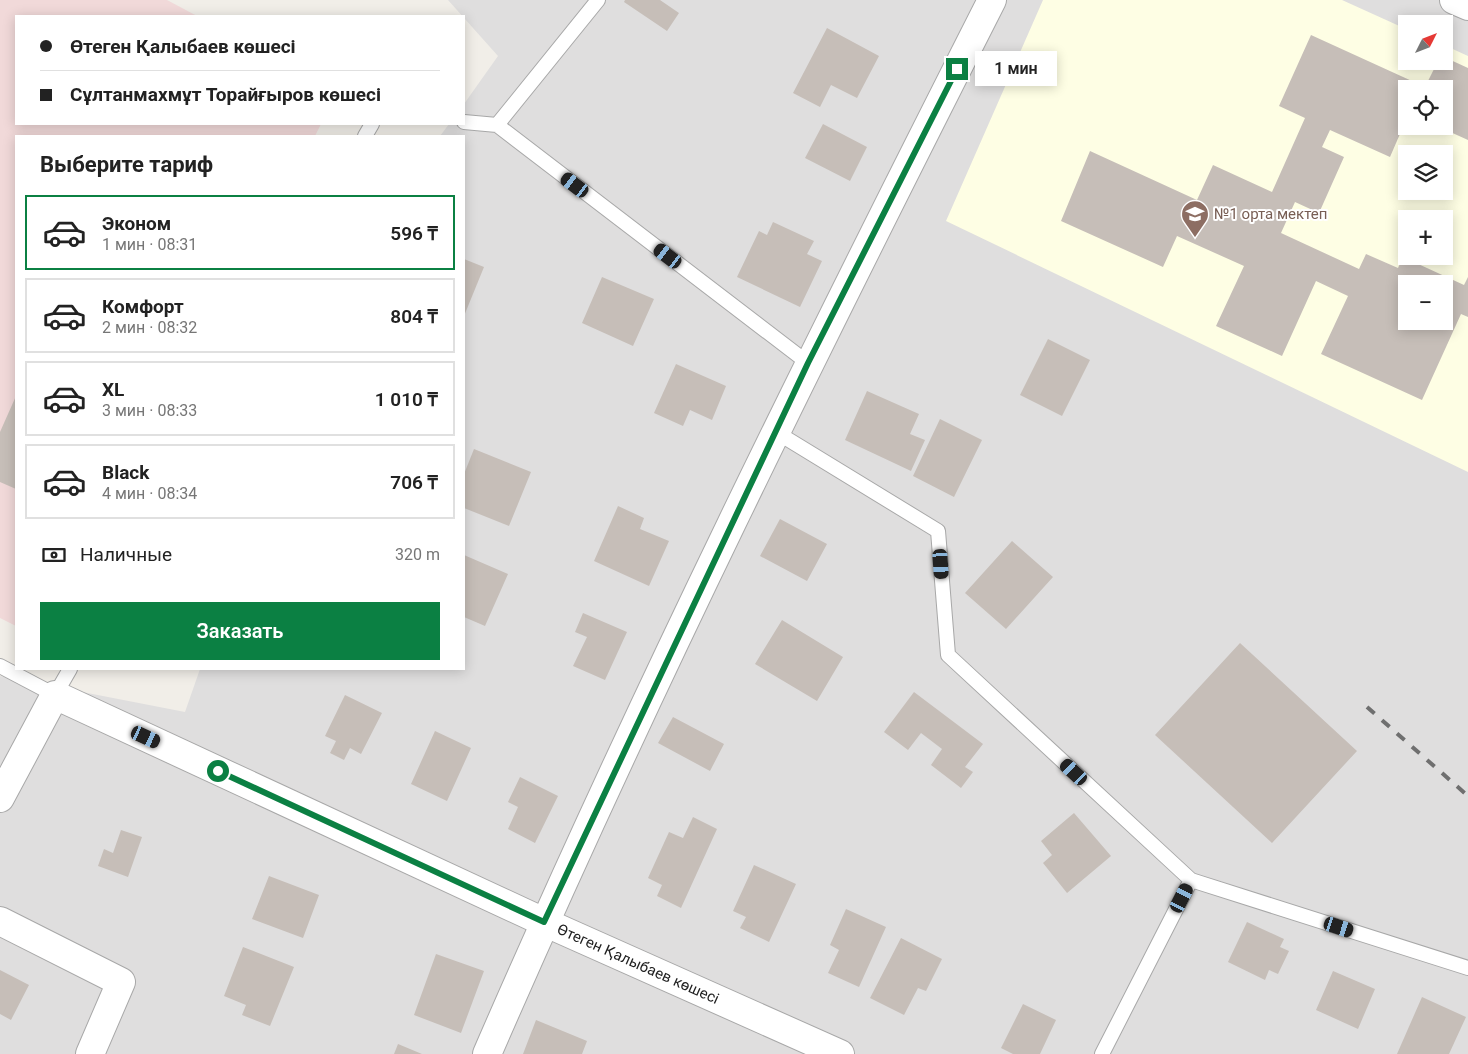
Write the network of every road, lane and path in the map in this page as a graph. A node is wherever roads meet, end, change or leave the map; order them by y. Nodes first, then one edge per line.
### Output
1 (598, 0) edge
2 (992, 0) edge
3 (1454, 0) edge
4 (1468, 6) edge
5 (465, 122) edge
6 (498, 125) junction
7 (808, 363) junction
8 (776, 432) junction
9 (0, 666) edge
10 (69, 670) edge
11 (55, 695) junction
12 (0, 798) edge
13 (1191, 880) junction
14 (0, 920) edge
15 (544, 922) junction
16 (1468, 968) edge
17 (90, 1054) edge
18 (487, 1054) edge
19 (840, 1054) edge
20 (1102, 1054) edge

1 - 6 lane
2 - 7 street
3 - 4 street
5 - 6 lane
6 - 7 lane
7 - 8 street
8 - 13 lane
8 - 15 street
9 - 11 lane
10 - 11 lane
11 - 12 street
11 - 15 street, Өтеген Қалыбаев көшесі
13 - 16 lane
13 - 20 lane
14 - 17 street
15 - 18 street
15 - 19 street, Өтеген Қалыбаев көшесі

